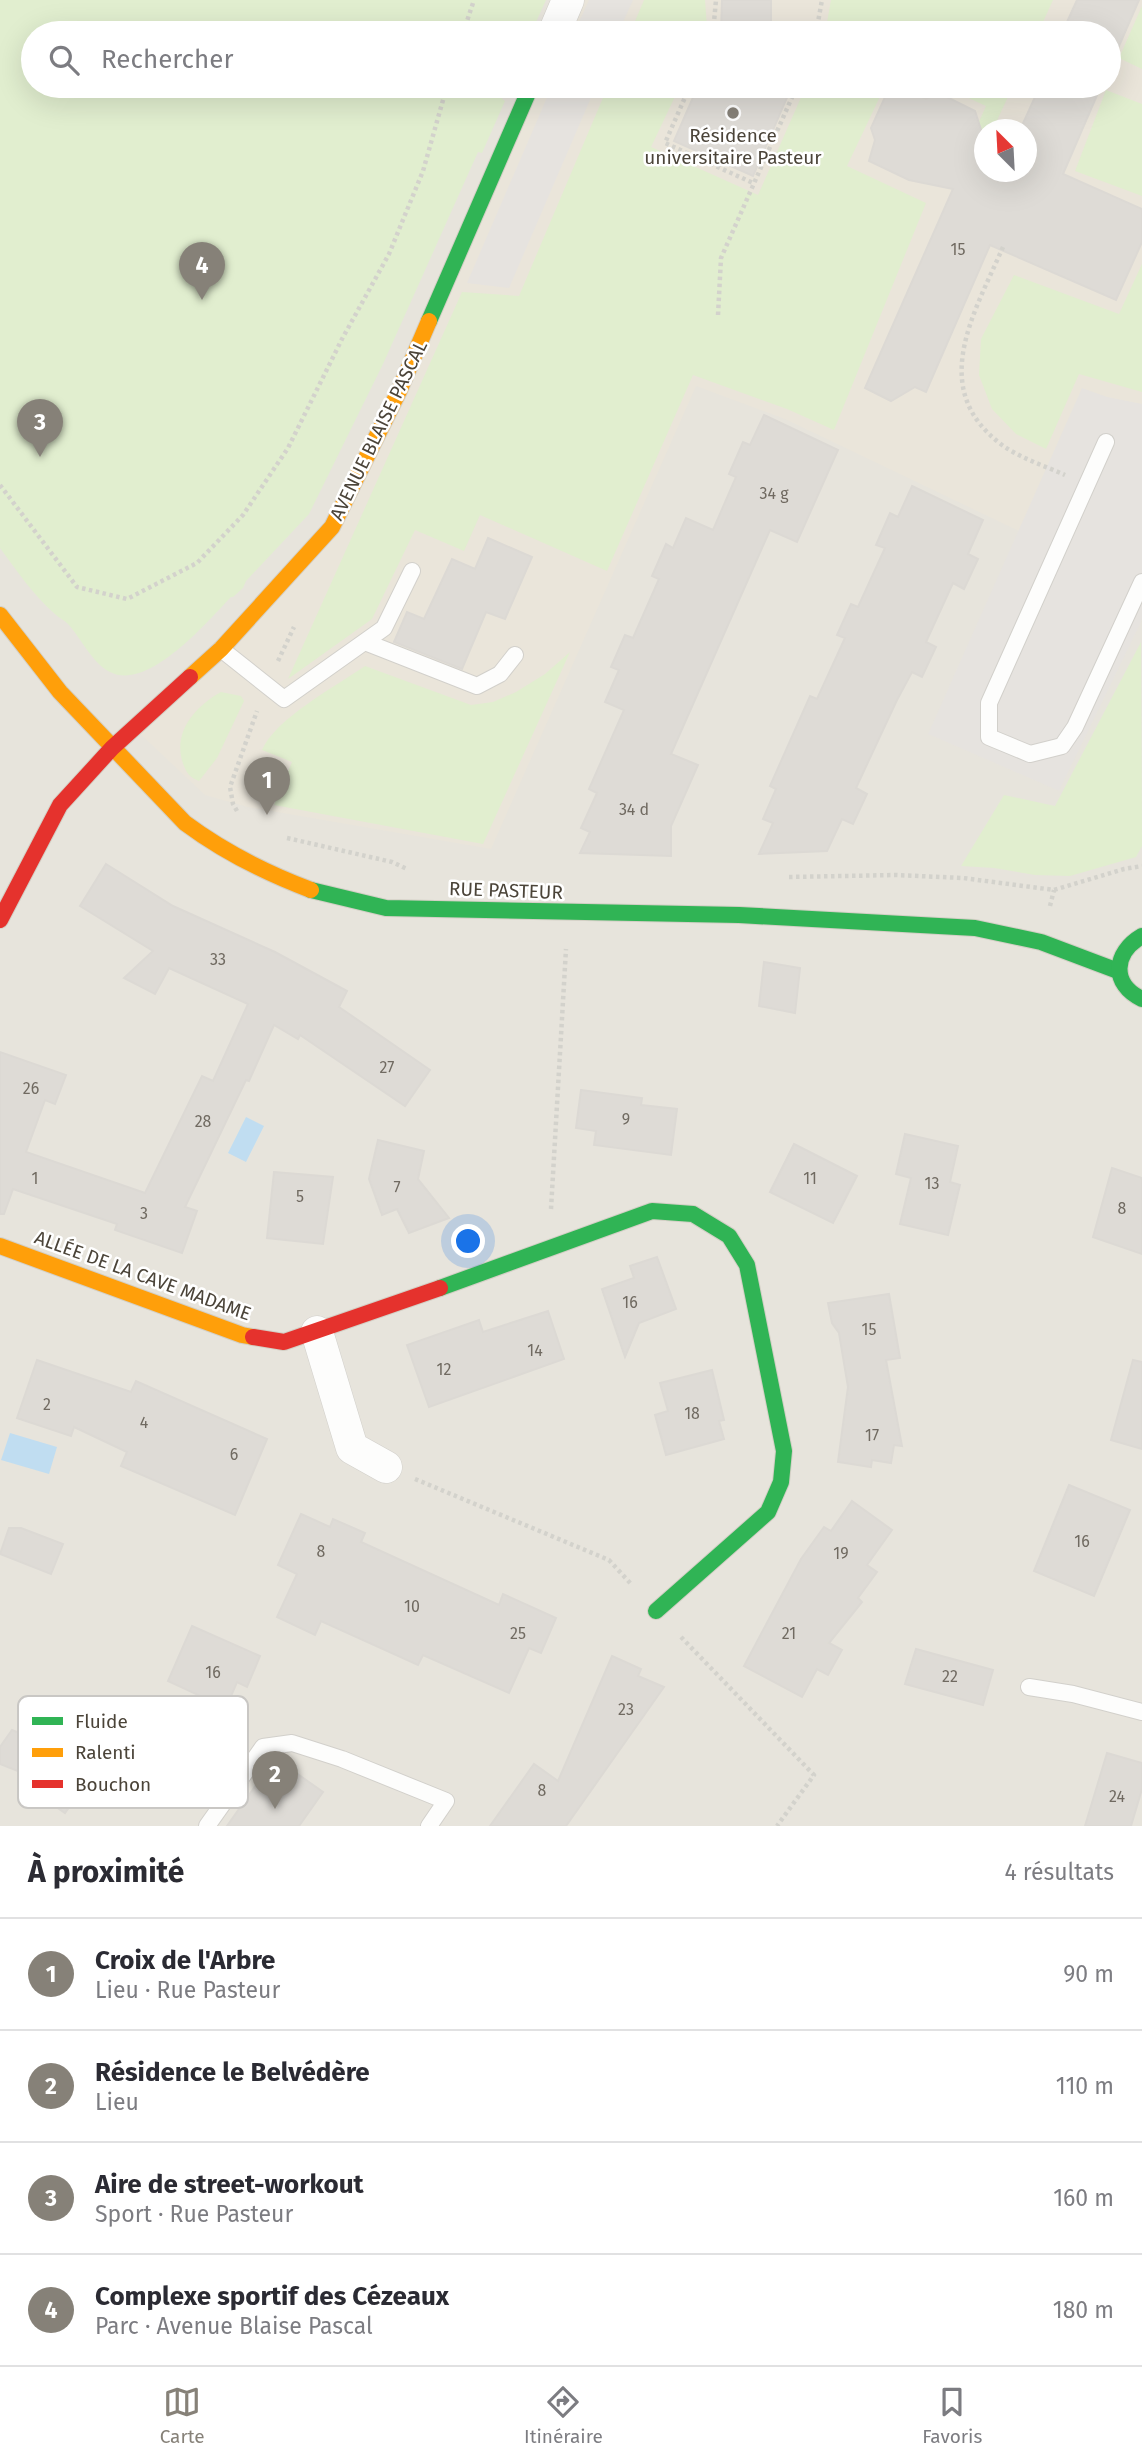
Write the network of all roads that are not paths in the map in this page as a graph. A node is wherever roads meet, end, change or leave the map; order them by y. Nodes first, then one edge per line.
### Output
1 (568, 0) edge
2 (559, 21) edge
3 (526, 98) edge
4 (1106, 442) dead end
5 (412, 571) dead end
6 (1142, 582) edge
7 (0, 615) edge
8 (365, 642) junction
9 (221, 649) junction
10 (515, 655) dead end
11 (112, 748) junction
12 (0, 920) edge
13 (1142, 936) edge
14 (1118, 971) junction
15 (1142, 999) edge
16 (0, 1246) edge
17 (317, 1332) junction
18 (386, 1467) road end
19 (656, 1611) road end
20 (1030, 1687) dead end
21 (1142, 1712) edge
22 (248, 1768) edge
23 (220, 1808) edge
24 (207, 1826) edge
25 (429, 1826) edge

1 - 2 street
3 - 9 street, AVENUE BLAISE PASCAL
4 - 6 lane
5 - 8 lane
7 - 11 street, RUE PASTEUR
8 - 9 lane
8 - 10 lane
9 - 11 street, AVENUE BLAISE PASCAL
11 - 12 street, AVENUE BLAISE PASCAL
11 - 14 street, RUE PASTEUR
13 - 14 street
14 - 15 street
16 - 17 street, ALLÉE DE LA CAVE MADAME
17 - 18 street
17 - 19 street, ALLÉE DE LA CAVE MADAME
20 - 21 lane
22 - 25 lane
23 - 24 lane

